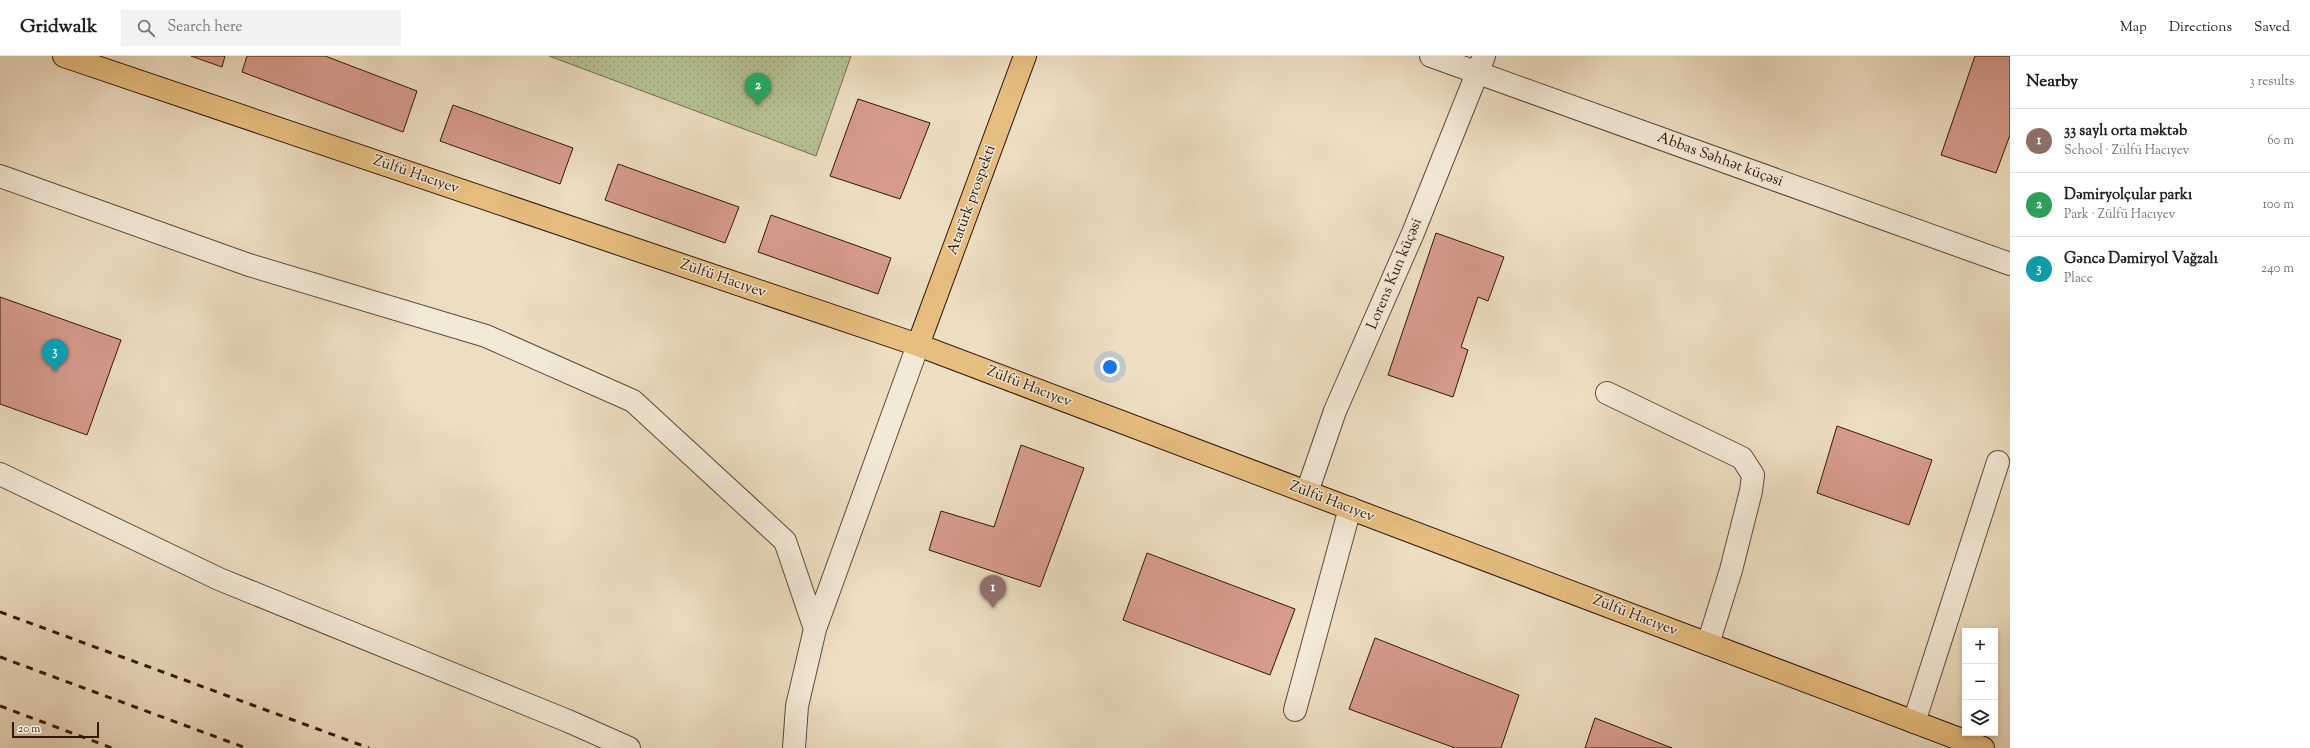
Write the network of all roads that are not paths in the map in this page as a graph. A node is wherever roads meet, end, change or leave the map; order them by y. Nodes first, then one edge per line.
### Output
1 (64, 56) edge
2 (1025, 56) edge
3 (1431, 56) edge
4 (1481, 65) edge
5 (0, 176) edge
6 (2010, 264) edge
7 (918, 344) junction
8 (1607, 393) dead end
9 (1998, 462) dead end
10 (0, 474) edge
11 (1307, 492) junction
12 (1350, 508) junction
13 (815, 629) junction
14 (1708, 644) junction
15 (1295, 710) dead end
16 (1914, 722) junction
17 (629, 748) edge
18 (794, 748) edge
19 (1983, 748) edge

1 - 7 main road, Zülfü Hacıyev
2 - 7 main road, Atatürk prospekti
3 - 4 street, Abbas Səhhət küçəsi
4 - 6 street, Abbas Səhhət küçəsi
4 - 11 street, Lorens Kun küçəsi
5 - 13 street
7 - 11 main road, Zülfü Hacıyev
7 - 13 street
8 - 14 street
9 - 16 street
10 - 17 street
11 - 12 main road, Zülfü Hacıyev
12 - 14 main road, Zülfü Hacıyev
12 - 15 street
13 - 18 street
14 - 16 main road, Zülfü Hacıyev
16 - 19 main road, Zülfü Hacıyev

